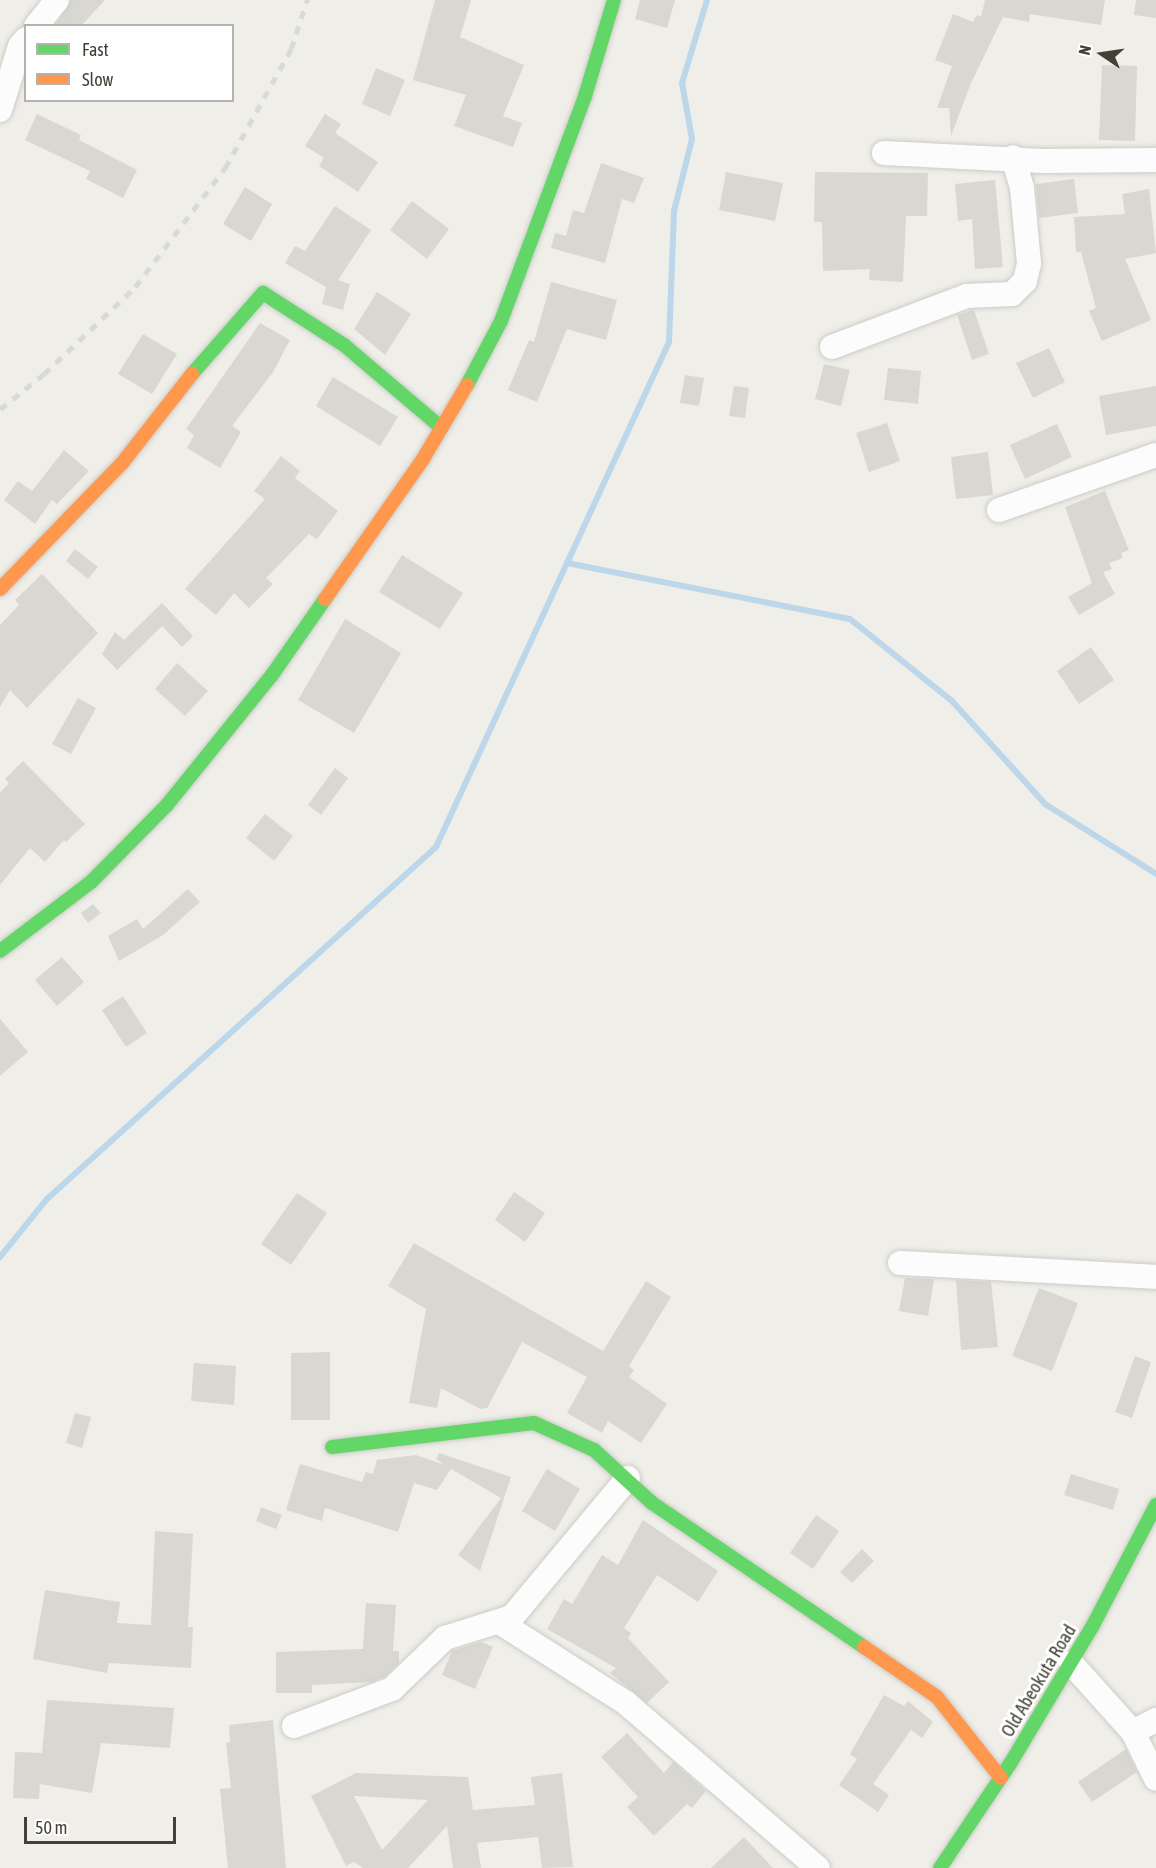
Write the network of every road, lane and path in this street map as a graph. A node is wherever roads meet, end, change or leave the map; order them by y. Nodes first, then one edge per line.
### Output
1 (57, 0) edge
2 (614, 0) edge
3 (38, 24) edge
4 (24, 44) edge
5 (0, 110) edge
6 (884, 153) dead end
7 (1013, 157) junction
8 (1156, 160) edge
9 (832, 347) dead end
10 (442, 428) junction
11 (1156, 455) edge
12 (999, 510) dead end
13 (0, 589) edge
14 (0, 951) edge
15 (900, 1263) dead end
16 (1156, 1277) edge
17 (332, 1447) dead end
18 (628, 1478) junction
19 (1156, 1505) edge
20 (501, 1623) junction
21 (1071, 1663) junction
22 (1156, 1720) edge
23 (294, 1726) dead end
24 (1133, 1732) junction
25 (1001, 1778) junction
26 (1156, 1779) edge
27 (818, 1868) edge
28 (940, 1868) edge

1 - 3 street
2 - 10 main road
4 - 5 street
6 - 7 street
7 - 8 street
7 - 9 street
10 - 13 main road
10 - 14 main road
11 - 12 street
15 - 16 street
17 - 18 main road
18 - 20 street
18 - 25 main road
19 - 21 main road, Old Abeokuta Road
20 - 23 street
20 - 27 street
21 - 24 street
21 - 25 main road, Old Abeokuta Road
22 - 24 street
24 - 26 street
25 - 28 main road, Old Abeokuta Road

